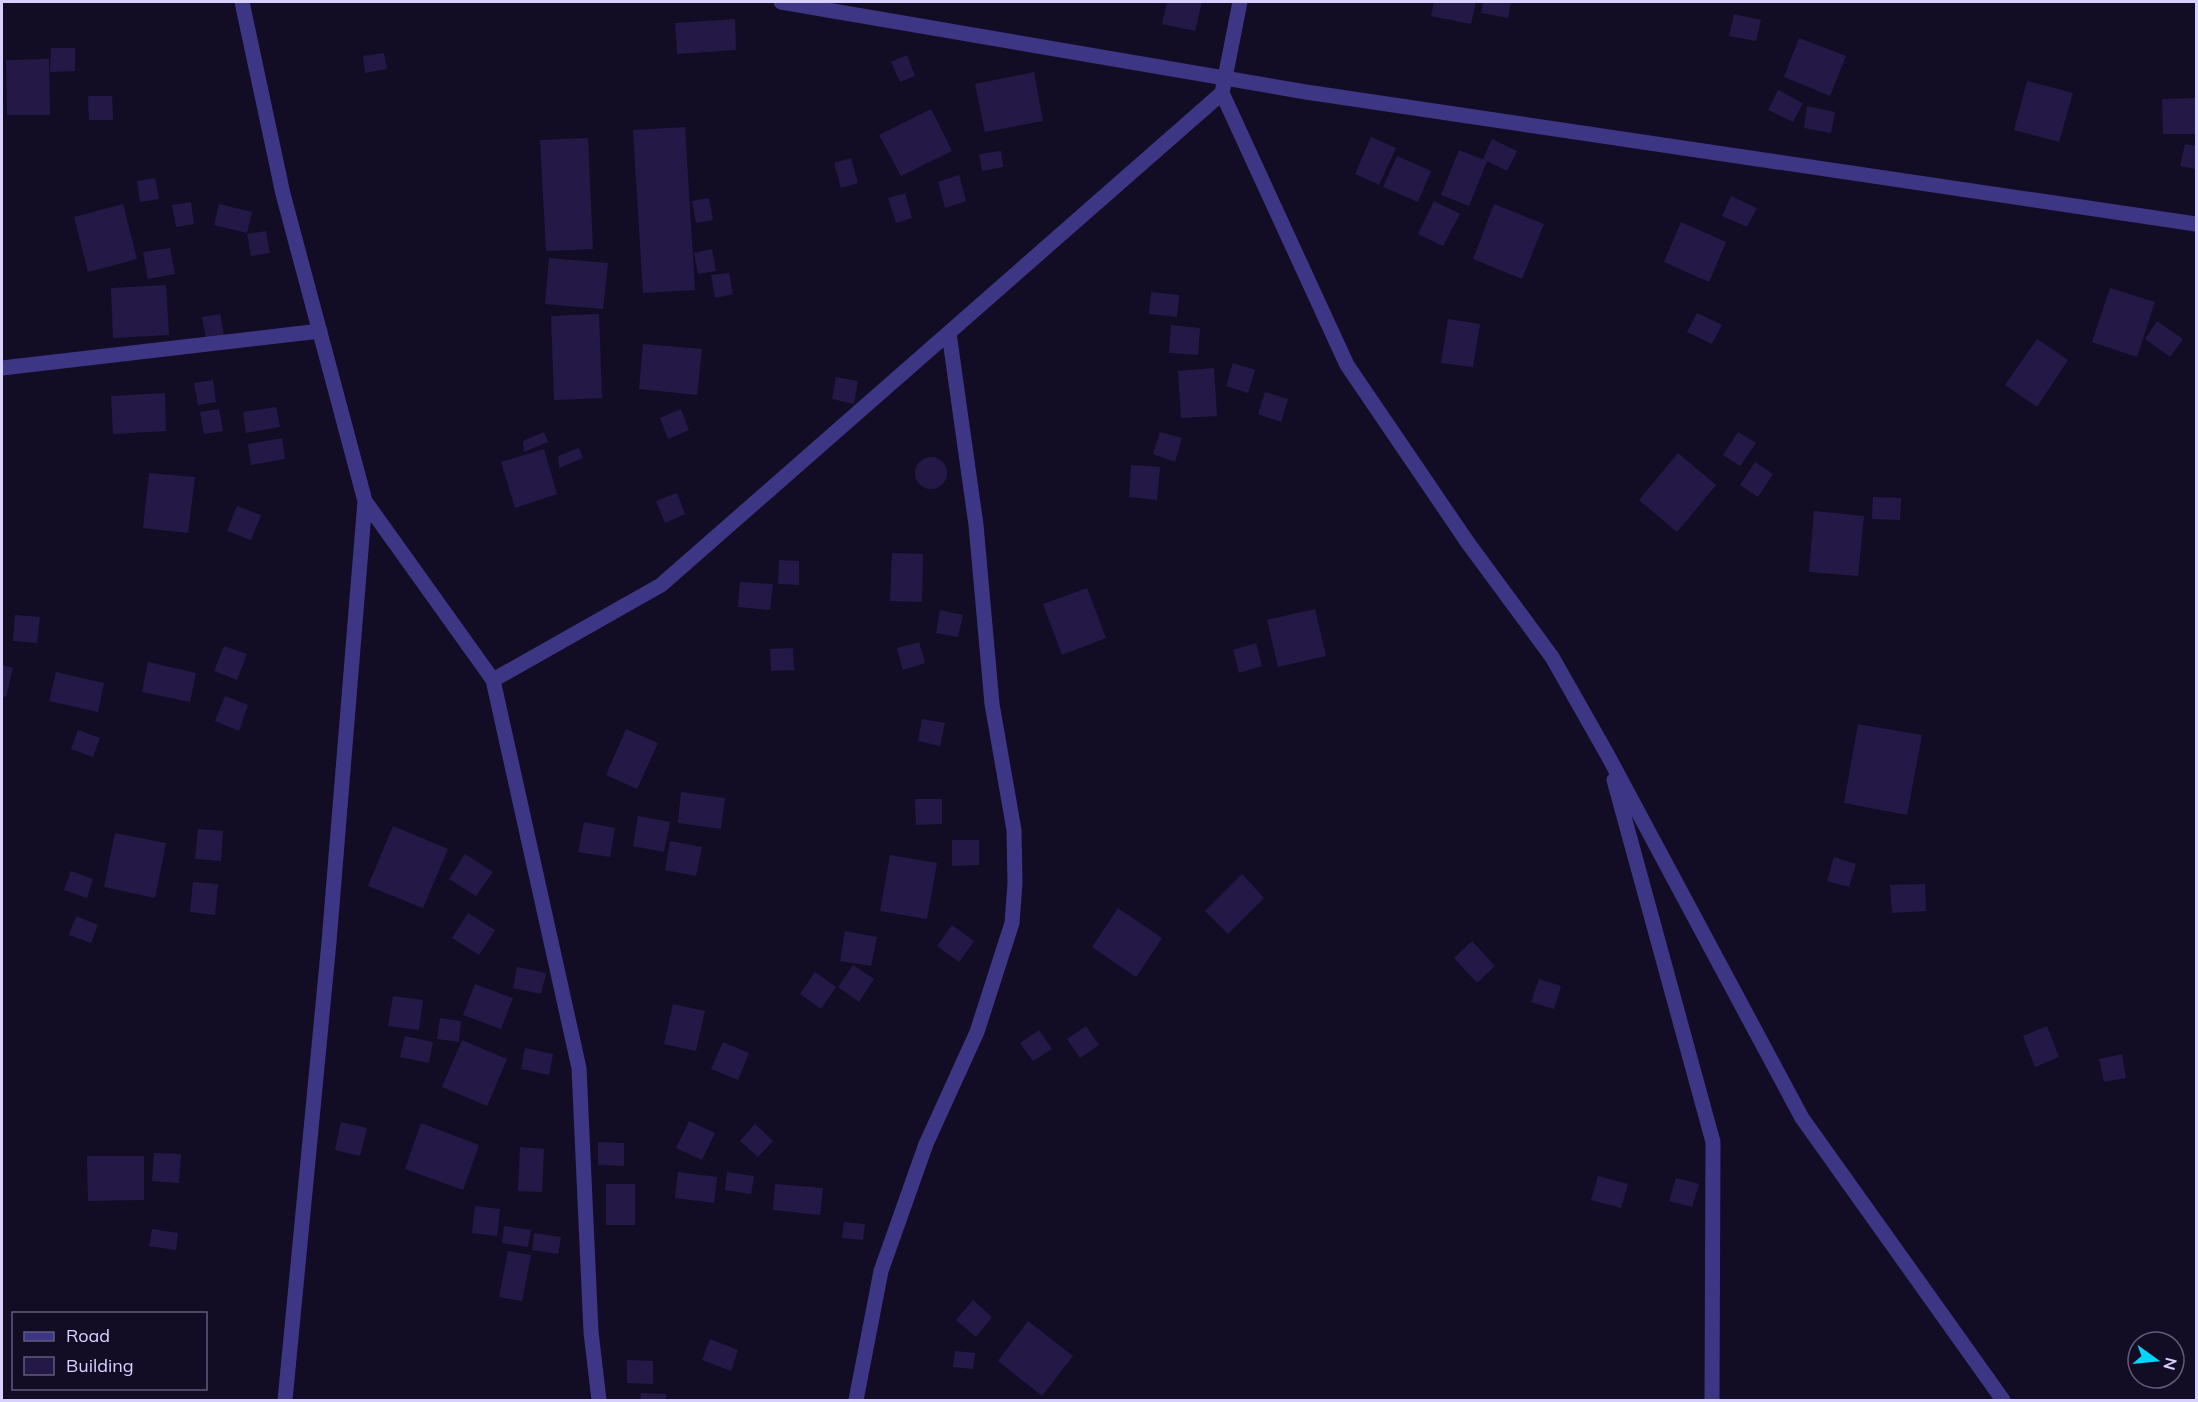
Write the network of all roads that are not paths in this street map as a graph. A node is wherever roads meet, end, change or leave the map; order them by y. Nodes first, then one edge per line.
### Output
1 (242, 2) edge
2 (781, 2) edge
3 (1240, 2) edge
4 (1223, 85) junction
5 (2196, 224) edge
6 (320, 331) junction
7 (949, 333) junction
8 (2, 368) edge
9 (365, 501) junction
10 (494, 680) junction
11 (1607, 754) junction
12 (285, 1401) edge
13 (599, 1401) edge
14 (856, 1401) edge
15 (1712, 1401) edge
16 (2003, 1401) edge

1 - 6 street
2 - 4 street
3 - 4 street
4 - 5 street
4 - 7 street
4 - 11 street
6 - 8 street
6 - 9 street
7 - 10 street
7 - 14 street
9 - 10 street
9 - 12 street
10 - 13 street
11 - 15 street
11 - 16 street

